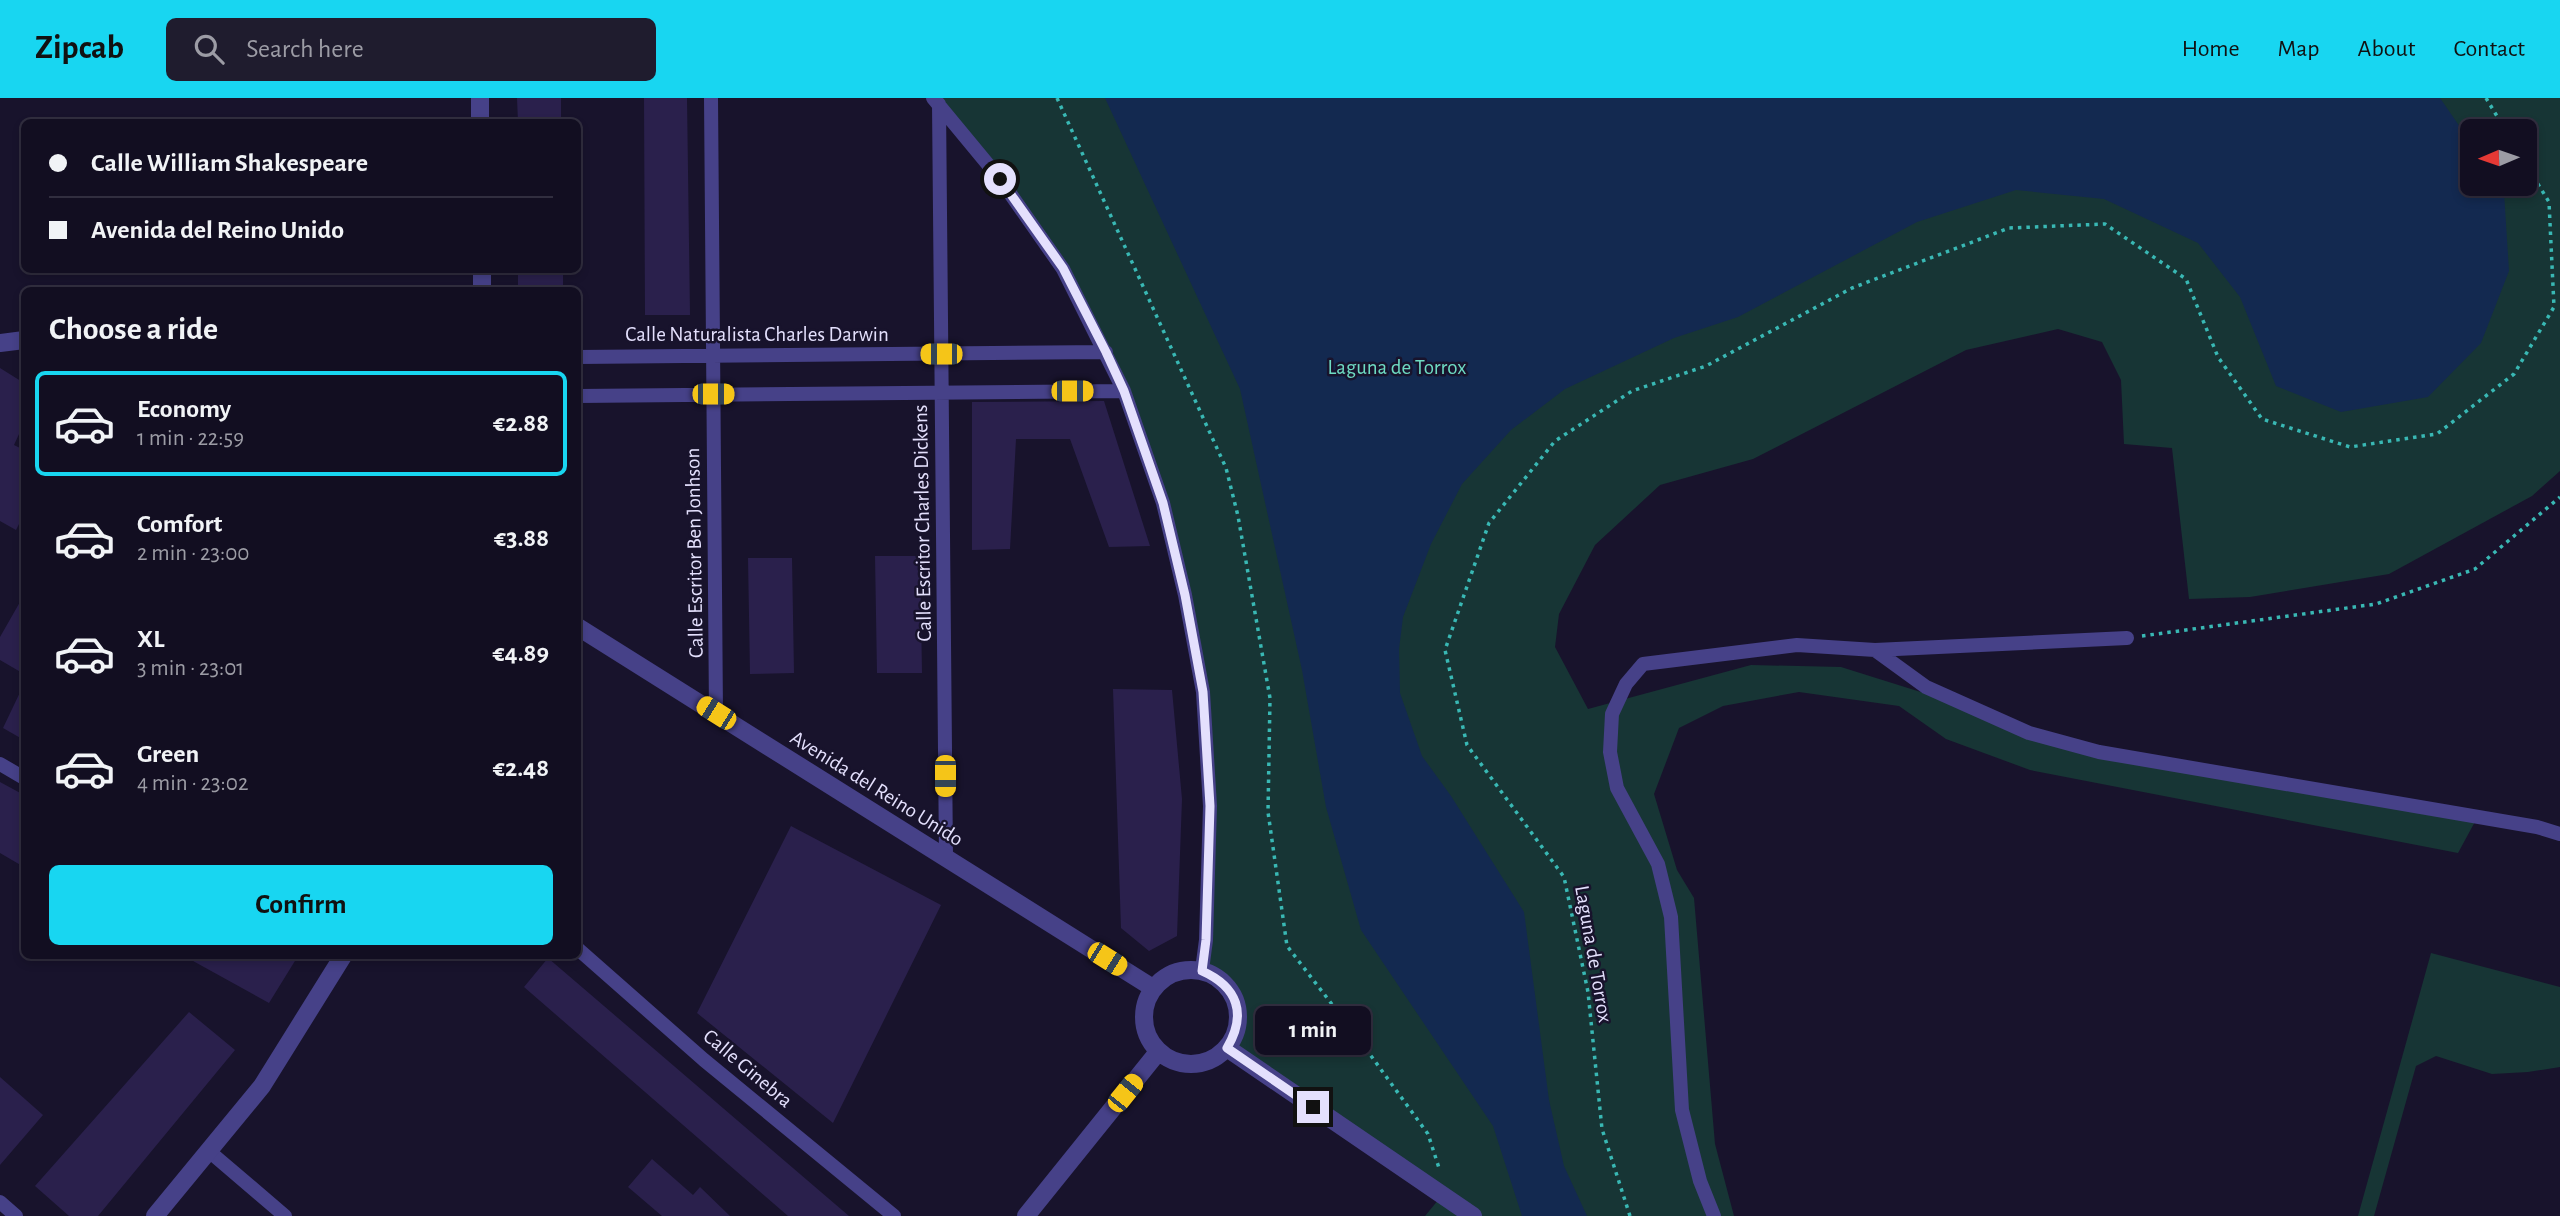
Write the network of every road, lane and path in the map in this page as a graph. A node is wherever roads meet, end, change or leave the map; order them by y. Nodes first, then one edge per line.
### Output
1 (480, 98) edge
2 (711, 98) edge
3 (1057, 98) edge
4 (2486, 98) edge
5 (936, 101) edge
6 (480, 119) edge
7 (2499, 119) edge
8 (2538, 184) edge
9 (21, 340) edge
10 (0, 343) edge
11 (1106, 352) junction
12 (941, 354) junction
13 (713, 356) junction
14 (581, 357) edge
15 (1124, 391) junction
16 (942, 392) junction
17 (713, 394) junction
18 (581, 396) edge
19 (2560, 497) edge
20 (581, 629) edge
21 (2127, 638) joint
22 (1875, 650) junction
23 (716, 713) junction
24 (0, 764) edge
25 (21, 776) edge
26 (2560, 834) edge
27 (946, 858) junction
28 (581, 952) edge
29 (338, 959) edge
30 (1202, 971) junction
31 (1153, 988) junction
32 (1227, 1048) junction
33 (1158, 1052) junction
34 (210, 1152) junction
35 (1450, 1200) junction
36 (0, 1202) edge
37 (16, 1216) edge
38 (155, 1216) edge
39 (285, 1216) edge
40 (894, 1216) edge
41 (1026, 1216) edge
42 (1473, 1216) edge
43 (1630, 1216) edge
44 (1714, 1216) edge

1 - 6 street
2 - 13 street, Calle Escritor Ben Jonhson
3 - 35 path
4 - 7 path
5 - 11 street
5 - 12 street, Calle Escritor Charles Dickens
8 - 43 path, Laguna de Torrox
9 - 10 street
11 - 12 street, Calle Naturalista Charles Darwin
11 - 15 street
12 - 13 street, Calle Naturalista Charles Darwin
12 - 16 street, Calle Escritor Charles Dickens
13 - 14 street, Calle Naturalista Charles Darwin
13 - 17 street, Calle Escritor Ben Jonhson
15 - 16 street
15 - 30 street
16 - 17 street
16 - 27 street, Calle Escritor Charles Dickens
17 - 18 street
17 - 23 street, Calle Escritor Ben Jonhson
19 - 21 path
20 - 23 street, Avenida del Reino Unido
21 - 22 street
22 - 26 street
22 - 44 street
23 - 27 street, Avenida del Reino Unido
24 - 25 street
27 - 31 street, Avenida del Reino Unido
28 - 40 street, Calle Ginebra
29 - 34 street
30 - 31 street
30 - 32 street
31 - 33 street
32 - 33 street
32 - 35 street
33 - 41 street
34 - 38 street
34 - 39 street
35 - 42 street
36 - 37 street

